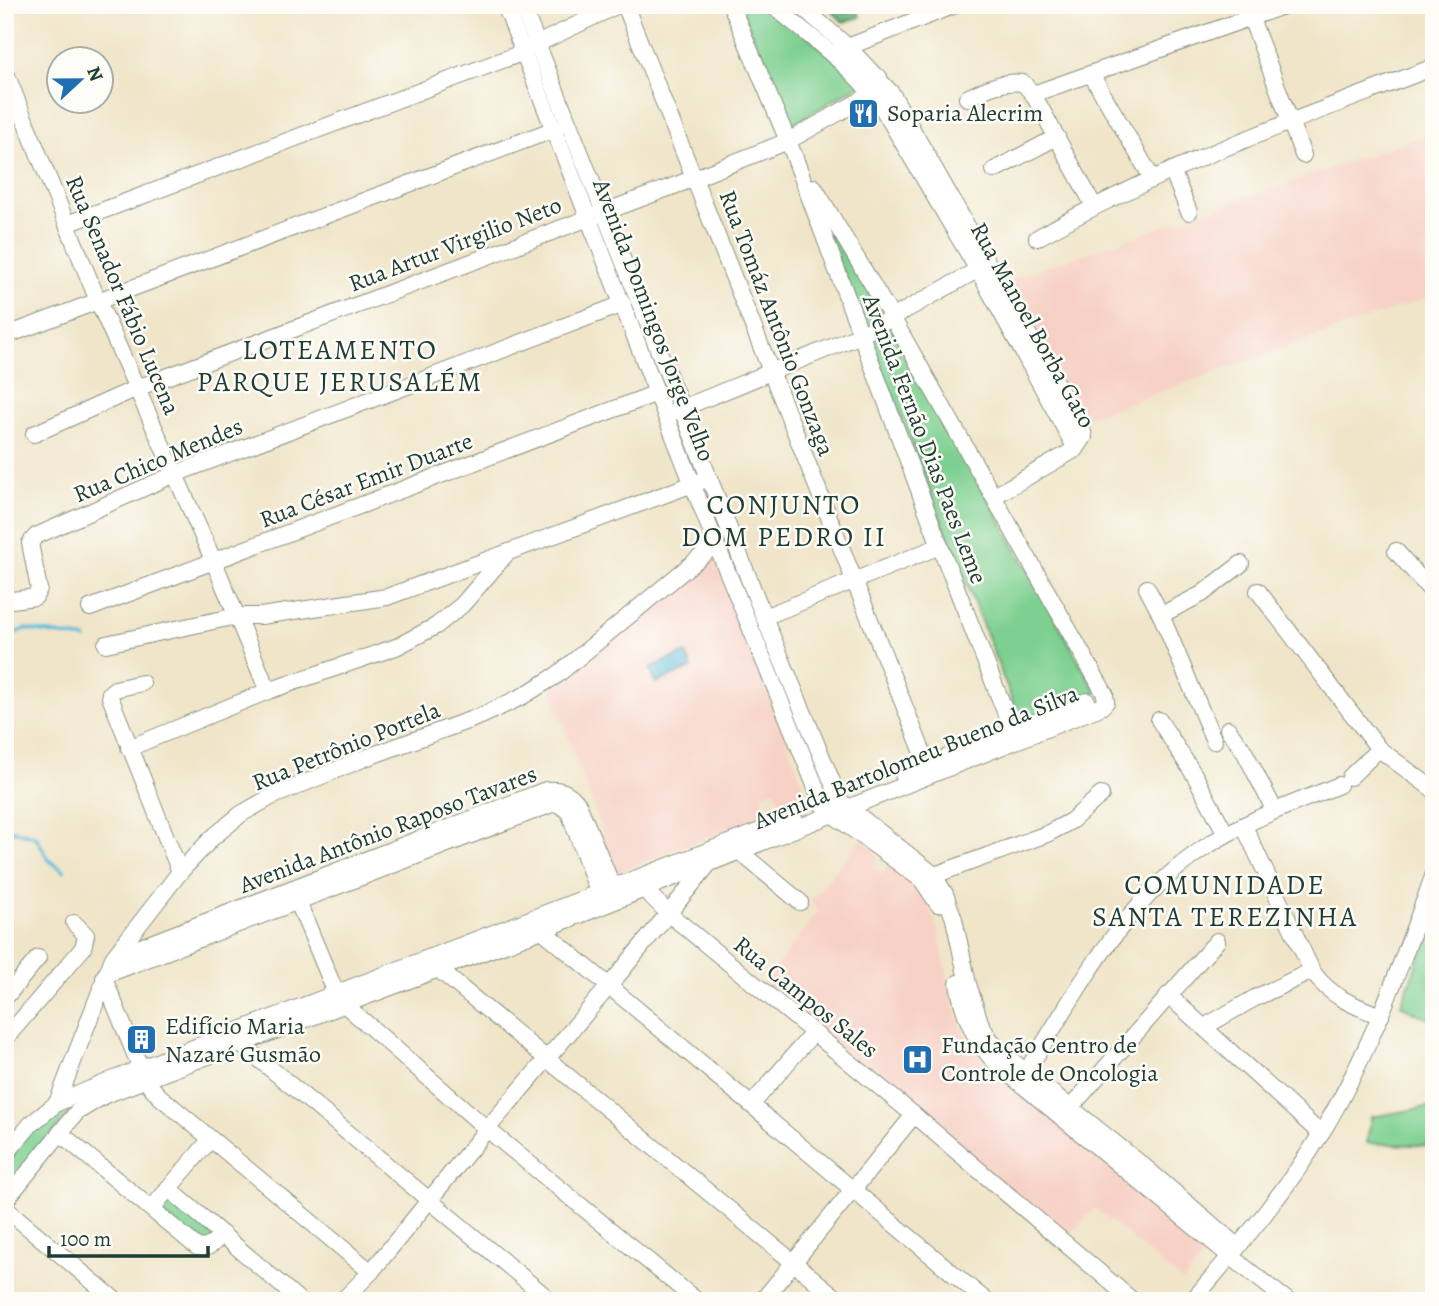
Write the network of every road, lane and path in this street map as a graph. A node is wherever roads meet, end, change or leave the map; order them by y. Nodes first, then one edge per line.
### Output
1 (505, 5) edge
2 (522, 5) edge
3 (618, 5) edge
4 (625, 5) edge
5 (731, 5) edge
6 (772, 5) edge
7 (800, 5) edge
8 (955, 5) edge
9 (1286, 5) edge
10 (1249, 12) edge
11 (848, 47) junction
12 (531, 48) junction
13 (831, 54) junction
14 (1434, 67) edge
15 (5, 71) edge
16 (1091, 75) junction
17 (879, 77) junction
18 (872, 93) junction
19 (1033, 94) junction
20 (967, 98) dead end
21 (1290, 122) junction
22 (555, 129) junction
23 (1057, 138) junction
24 (791, 147) junction
25 (1303, 155) dead end
26 (994, 170) dead end
27 (1172, 170) junction
28 (695, 178) junction
29 (1152, 178) junction
30 (1094, 206) junction
31 (606, 212) junction
32 (1189, 212) dead end
33 (589, 218) junction
34 (67, 225) junction
35 (1037, 238) dead end
36 (984, 266) junction
37 (98, 300) junction
38 (623, 304) junction
39 (892, 319) junction
40 (7, 331) edge
41 (861, 335) junction
42 (772, 372) junction
43 (137, 388) junction
44 (657, 393) junction
45 (683, 408) junction
46 (666, 415) junction
47 (34, 433) dead end
48 (175, 474) junction
49 (701, 481) junction
50 (994, 495) junction
51 (716, 544) junction
52 (940, 546) junction
53 (509, 551) junction
54 (1396, 551) dead end
55 (215, 562) junction
56 (1241, 564) dead end
57 (854, 581) junction
58 (1147, 588) dead end
59 (1258, 591) dead end
60 (1434, 594) edge
61 (5, 601) edge
62 (90, 608) dead end
63 (1161, 615) junction
64 (237, 616) junction
65 (764, 617) junction
66 (106, 644) dead end
67 (142, 682) dead end
68 (268, 691) junction
69 (1105, 694) joint
70 (1159, 720) dead end
71 (1228, 729) dead end
72 (1014, 735) junction
73 (1214, 741) dead end
74 (129, 748) junction
75 (1379, 749) junction
76 (930, 770) junction
77 (1434, 790) edge
78 (1101, 795) dead end
79 (836, 808) junction
80 (1275, 811) junction
81 (1244, 826) junction
82 (1226, 834) junction
83 (740, 852) junction
84 (706, 859) junction
85 (180, 872) junction
86 (1434, 874) edge
87 (927, 877) junction
88 (644, 890) junction
89 (1431, 890) edge
90 (295, 896) junction
91 (608, 897) junction
92 (800, 902) dead end
93 (668, 913) junction
94 (74, 923) dead end
95 (542, 930) junction
96 (1217, 941) dead end
97 (38, 958) dead end
98 (113, 958) junction
99 (432, 964) junction
100 (1312, 971) junction
101 (104, 977) junction
102 (610, 985) junction
103 (1168, 995) junction
104 (5, 998) edge
105 (340, 999) junction
106 (1381, 1016) junction
107 (1204, 1027) junction
108 (813, 1033) junction
109 (5, 1039) edge
110 (242, 1045) junction
111 (548, 1058) junction
112 (143, 1074) junction
113 (1022, 1078) junction
114 (752, 1104) junction
115 (68, 1105) junction
116 (1071, 1107) junction
117 (914, 1115) junction
118 (488, 1129) junction
119 (60, 1133) junction
120 (1321, 1134) junction
121 (210, 1140) junction
122 (5, 1155) edge
123 (168, 1188) junction
124 (853, 1190) junction
125 (430, 1200) junction
126 (5, 1201) edge
127 (5, 1208) edge
128 (152, 1208) junction
129 (222, 1234) junction
130 (1234, 1251) junction
131 (793, 1262) junction
132 (371, 1272) junction
133 (116, 1301) edge
134 (300, 1301) edge
135 (342, 1301) edge
136 (551, 1301) edge
137 (697, 1301) edge
138 (762, 1301) edge
139 (840, 1301) edge
140 (986, 1301) edge
141 (1133, 1301) edge
142 (1192, 1301) edge
143 (1288, 1301) edge

1 - 12 street, Avenida Domingos Jorge Velho
2 - 12 street, Avenida Domingos Jorge Velho
3 - 12 street
4 - 28 street, Rua Tomáz Antônio Gonzaga
5 - 24 street, Avenida Fernão Dias Paes Leme
6 - 13 street, Rua Manoel Borba Gato
7 - 11 street, Rua Manoel Borba Gato
8 - 11 street
9 - 10 street
10 - 16 street
10 - 21 street
11 - 13 street
11 - 17 street, Rua Manoel Borba Gato
12 - 22 street, Avenida Domingos Jorge Velho
12 - 31 street, Avenida Domingos Jorge Velho
12 - 34 street
13 - 18 street, Rua Manoel Borba Gato
14 - 21 street
15 - 34 street, Rua Senador Fábio Lucena
16 - 19 street
16 - 29 street
17 - 18 street
17 - 36 street, Rua Manoel Borba Gato
18 - 24 street, Rua Artur Virgilio Neto
18 - 36 street, Rua Manoel Borba Gato
19 - 20 street
19 - 23 street
21 - 25 street
21 - 27 street
22 - 33 street, Avenida Domingos Jorge Velho
22 - 37 street
23 - 26 street
23 - 30 street
24 - 28 street, Rua Artur Virgilio Neto
24 - 39 street, Avenida Fernão Dias Paes Leme
24 - 41 street, Avenida Fernão Dias Paes Leme
27 - 29 street
27 - 32 street
28 - 31 street, Rua Artur Virgilio Neto
28 - 42 street, Rua Tomáz Antônio Gonzaga
29 - 30 street
30 - 35 street
31 - 33 street, Rua Artur Virgilio Neto
31 - 45 street, Avenida Domingos Jorge Velho
33 - 38 street, Avenida Domingos Jorge Velho
33 - 43 street, Rua Artur Virgilio Neto
34 - 37 street, Rua Senador Fábio Lucena
36 - 39 street
36 - 50 street, Rua Manoel Borba Gato
37 - 40 street
37 - 43 street, Rua Senador Fábio Lucena
38 - 44 street, Avenida Domingos Jorge Velho
38 - 48 street, Rua Chico Mendes
39 - 41 street
39 - 50 street, Avenida Fernão Dias Paes Leme
41 - 42 street
41 - 52 street, Avenida Fernão Dias Paes Leme
42 - 45 street
42 - 57 street, Rua Tomáz Antônio Gonzaga
43 - 47 street, Rua Artur Virgilio Neto
43 - 48 street, Rua Senador Fábio Lucena
44 - 46 street, Avenida Domingos Jorge Velho
44 - 55 street, Rua César Emir Duarte
45 - 46 street
45 - 49 street, Avenida Domingos Jorge Velho
46 - 49 street, Avenida Domingos Jorge Velho
48 - 55 street, Rua Senador Fábio Lucena
48 - 61 street, Rua Chico Mendes
49 - 51 street, Avenida Domingos Jorge Velho
49 - 53 street
49 - 65 street, Avenida Domingos Jorge Velho
50 - 69 street, Avenida Fernão Dias Paes Leme
51 - 79 street, Avenida Domingos Jorge Velho
51 - 85 street, Rua Petrônio Portela
52 - 57 street
52 - 72 street, Avenida Fernão Dias Paes Leme
53 - 64 street
53 - 68 street
54 - 60 street
55 - 62 street, Rua César Emir Duarte
55 - 64 street, Rua Senador Fábio Lucena
56 - 63 street
57 - 65 street
57 - 76 street, Rua Tomáz Antônio Gonzaga
58 - 63 street
59 - 75 street
63 - 73 street
64 - 66 street
64 - 68 street, Rua Senador Fábio Lucena
65 - 79 street, Avenida Domingos Jorge Velho
67 - 74 street
68 - 74 street
69 - 72 street, Avenida Bartolomeu Bueno da Silva
70 - 82 street
71 - 80 street
72 - 76 street, Avenida Bartolomeu Bueno da Silva
74 - 85 street
75 - 77 street
75 - 80 street
76 - 79 street, Avenida Bartolomeu Bueno da Silva
78 - 87 street
79 - 83 street, Avenida Bartolomeu Bueno da Silva
79 - 84 street, Avenida Bartolomeu Bueno da Silva
79 - 87 street
80 - 81 street
81 - 82 street
81 - 100 street
82 - 113 street
83 - 84 street, Avenida Bartolomeu Bueno da Silva
83 - 92 street
84 - 88 street, Avenida Bartolomeu Bueno da Silva
84 - 91 street, Avenida Bartolomeu Bueno da Silva
84 - 93 street
85 - 98 street, Rua Petrônio Portela
86 - 89 street
87 - 113 street
88 - 91 street, Avenida Bartolomeu Bueno da Silva
88 - 93 street, Rua Campos Sales
89 - 106 street
90 - 91 street, Avenida Antônio Raposo Tavares
90 - 98 street, Avenida Antônio Raposo Tavares
90 - 101 street, Avenida Antônio Raposo Tavares
90 - 105 street
91 - 95 street, Avenida Bartolomeu Bueno da Silva
91 - 99 street, Avenida Bartolomeu Bueno da Silva
93 - 102 street
93 - 108 street, Rua Campos Sales
94 - 109 street
95 - 99 street, Avenida Bartolomeu Bueno da Silva
95 - 102 street
96 - 103 street
97 - 104 street
98 - 101 street, Rua Petrônio Portela
99 - 105 street, Avenida Bartolomeu Bueno da Silva
99 - 111 street
100 - 106 street
100 - 107 street
101 - 112 street
101 - 115 street, Rua Petrônio Portela
102 - 111 street
102 - 114 street
103 - 107 street
103 - 116 street
105 - 110 street, Avenida Bartolomeu Bueno da Silva
105 - 112 street, Avenida Bartolomeu Bueno da Silva
105 - 118 street
106 - 120 street
107 - 120 street
108 - 114 street
108 - 117 street, Rua Campos Sales
110 - 112 street, Avenida Bartolomeu Bueno da Silva
110 - 125 street
111 - 118 street
111 - 131 street
112 - 115 street, Avenida Bartolomeu Bueno da Silva
112 - 121 street
113 - 116 street
113 - 130 street
114 - 124 street
115 - 119 street, Avenida Bartolomeu Bueno da Silva
115 - 122 street, Avenida Bartolomeu Bueno da Silva
116 - 130 street
117 - 124 street
117 - 141 street, Rua Campos Sales
118 - 125 street
118 - 137 street
119 - 126 street, Avenida Bartolomeu Bueno da Silva
119 - 128 street
120 - 130 street
121 - 123 street
121 - 132 street
123 - 128 street
123 - 129 street
124 - 131 street
124 - 140 street
125 - 132 street
125 - 136 street
127 - 133 street
128 - 129 street
129 - 134 street
130 - 142 street
130 - 143 street
131 - 138 street
131 - 139 street
132 - 135 street

